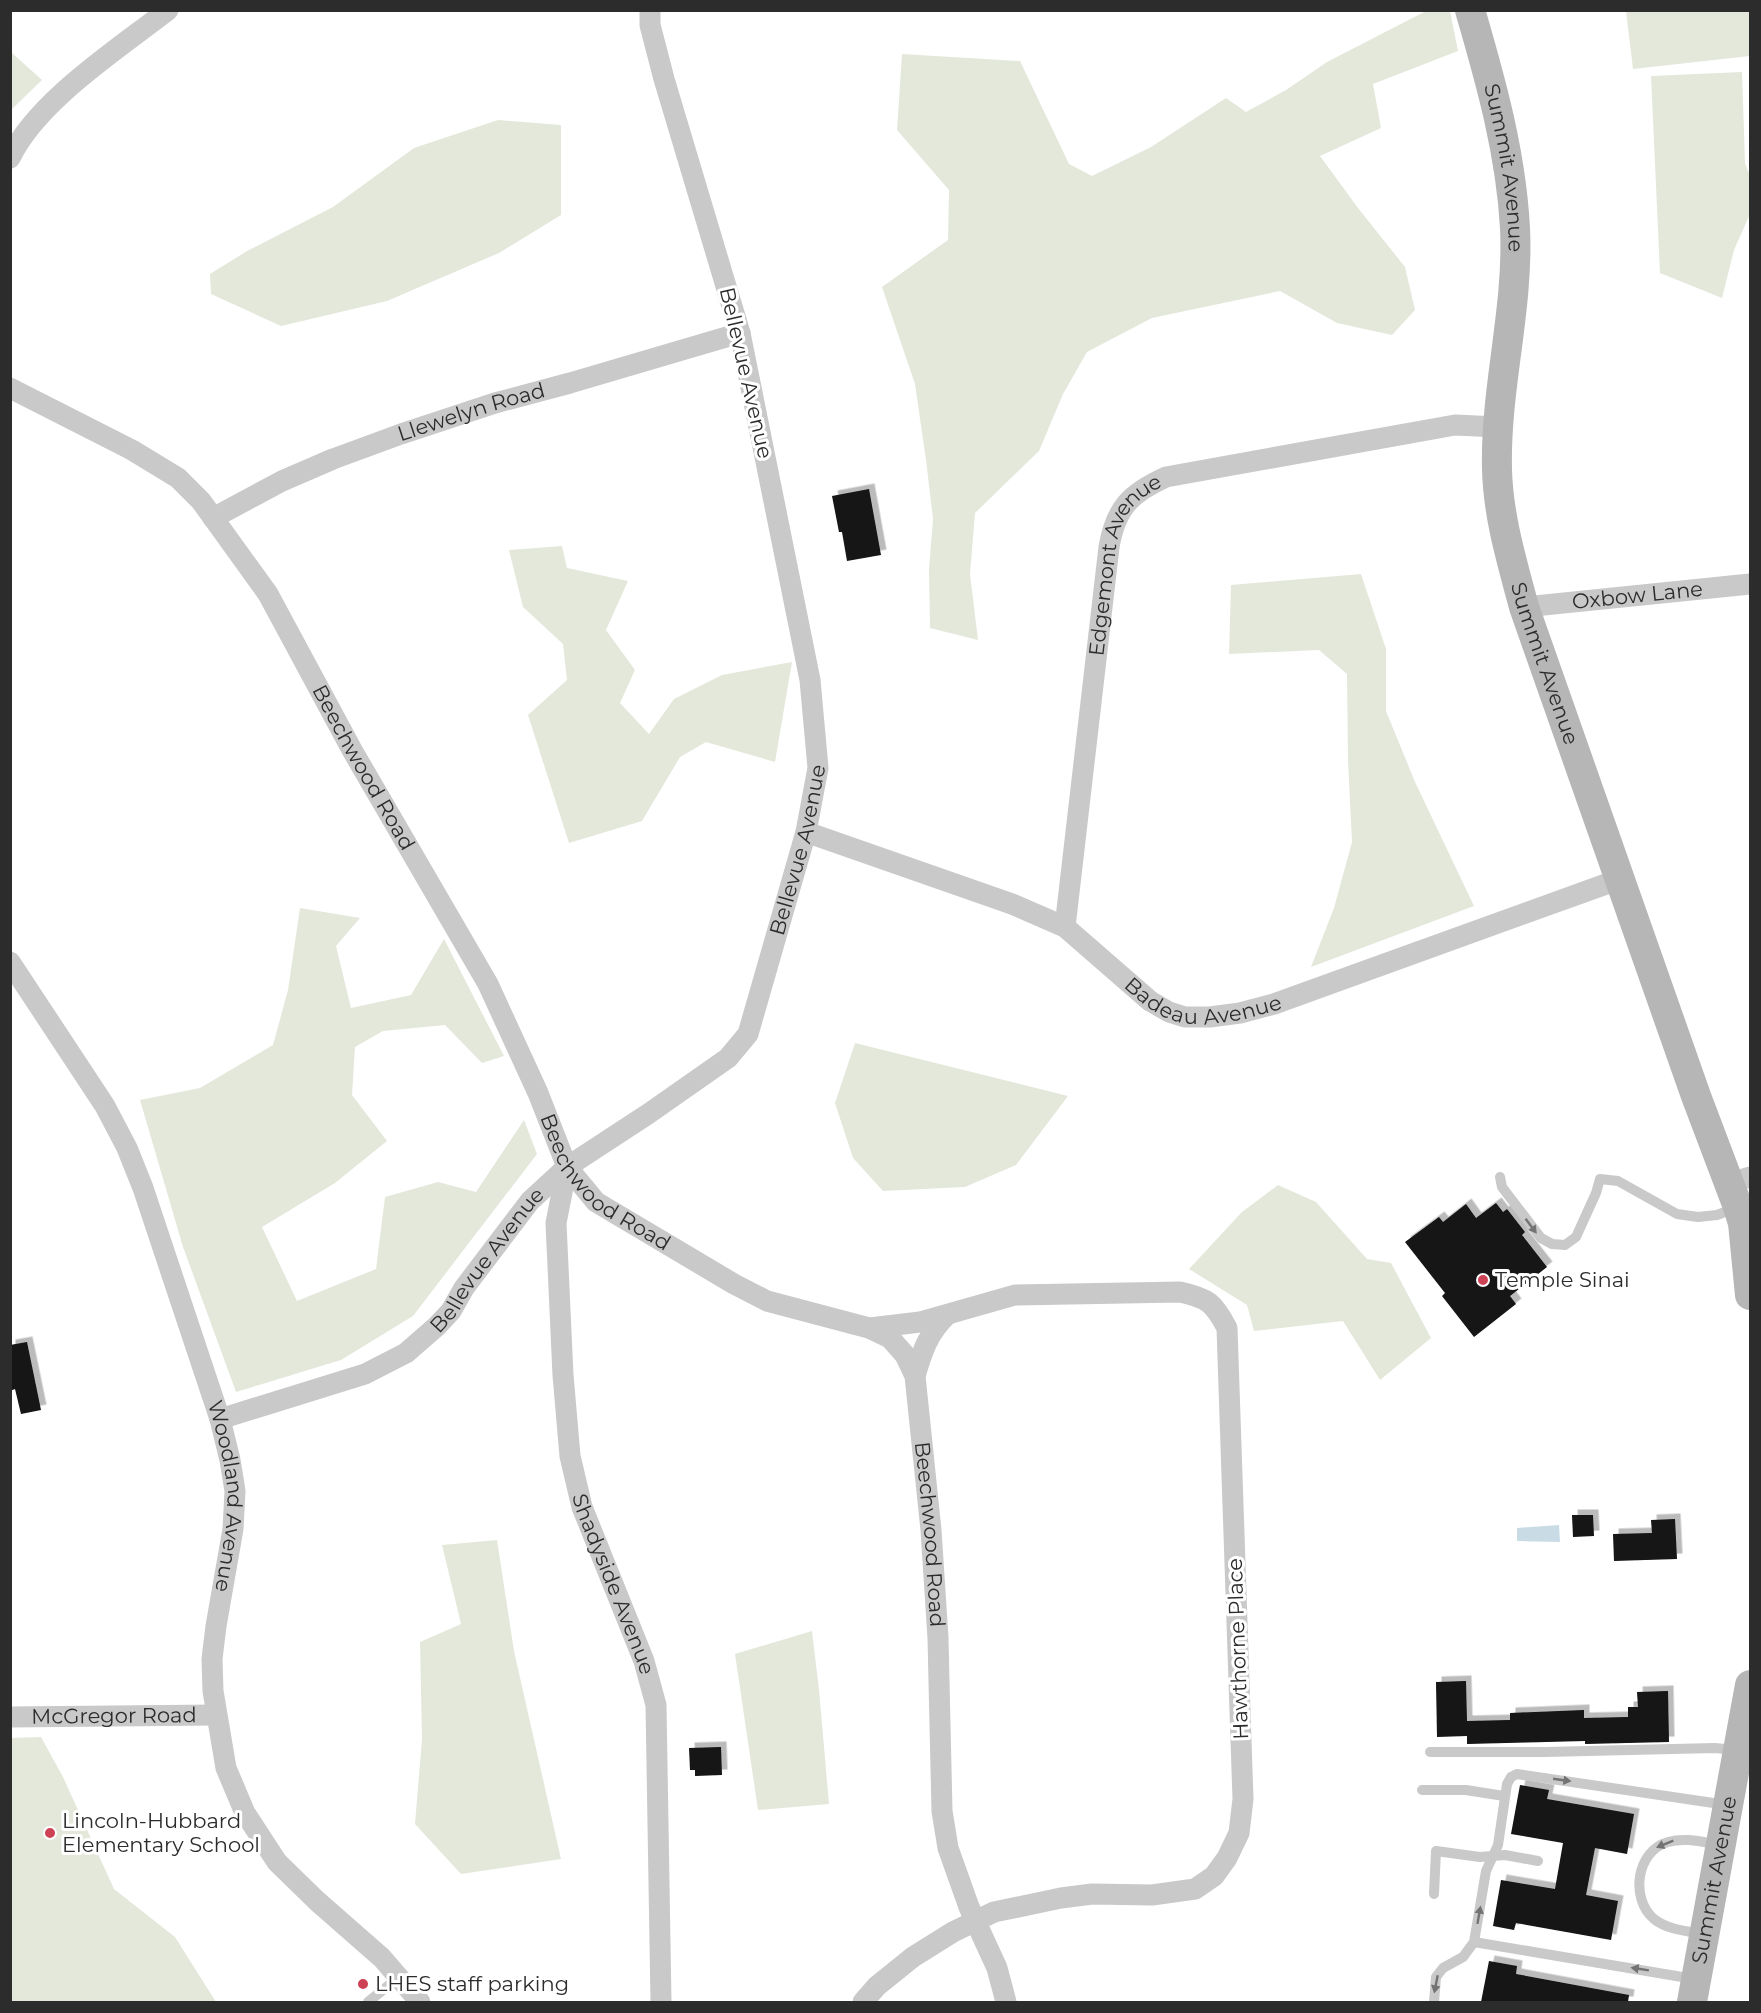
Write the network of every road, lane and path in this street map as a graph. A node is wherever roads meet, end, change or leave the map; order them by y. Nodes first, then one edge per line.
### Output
1 (168, 10) edge
2 (650, 10) edge
3 (1470, 10) edge
4 (10, 158) edge
5 (740, 333) junction
6 (10, 388) edge
7 (1498, 427) junction
8 (213, 518) junction
9 (1750, 584) edge
10 (1524, 607) junction
11 (806, 832) junction
12 (1620, 879) junction
13 (1065, 927) junction
14 (10, 962) edge
15 (567, 1167) junction
16 (1500, 1177) dead end
17 (1739, 1189) edge
18 (1750, 1295) edge
19 (947, 1315) junction
20 (869, 1328) junction
21 (915, 1376) junction
22 (220, 1419) junction
23 (1750, 1685) edge
24 (216, 1715) junction
25 (10, 1717) edge
26 (1739, 1751) junction
27 (1430, 1752) dead end
28 (1422, 1790) dead end
29 (1504, 1796) junction
30 (1729, 1805) junction
31 (1722, 1846) junction
32 (1494, 1856) junction
33 (1538, 1861) dead end
34 (1434, 1894) dead end
35 (975, 1922) junction
36 (1706, 1935) junction
37 (1474, 1942) junction
38 (399, 1977) junction
39 (1695, 1991) edge
40 (368, 2002) edge
41 (420, 2002) edge
42 (661, 2002) edge
43 (863, 2002) edge
44 (1006, 2002) edge
45 (1434, 2002) edge

1 - 4 street
2 - 5 street, Bellevue Avenue
3 - 7 street, Summit Avenue
5 - 8 street, Llewelyn Road
5 - 11 street, Bellevue Avenue
6 - 8 street, Beechwood Road
7 - 10 street, Summit Avenue
7 - 13 street, Edgemont Avenue
8 - 15 street, Beechwood Road
9 - 10 street, Oxbow Lane
10 - 12 street, Summit Avenue
11 - 13 street, Badeau Avenue
11 - 15 street, Bellevue Avenue
12 - 13 street, Badeau Avenue
12 - 17 street, Summit Avenue
14 - 22 street, Woodland Avenue
15 - 20 street, Beechwood Road
15 - 22 street, Bellevue Avenue
15 - 42 street, Shadyside Avenue
16 -> 17 lane
17 - 18 street, Summit Avenue
19 - 20 street, Hawthorne Place
19 - 21 street
19 - 35 street, Hawthorne Place
20 - 21 street, Beechwood Road
21 - 35 street, Beechwood Road
22 - 24 street, Woodland Avenue
23 - 26 street, Summit Avenue
24 - 25 street, McGregor Road
24 - 38 street, Woodland Avenue
26 - 27 lane
26 - 30 street, Summit Avenue
28 - 29 lane
29 -> 30 lane
29 - 32 lane
30 - 31 street, Summit Avenue
31 - 36 street, Summit Avenue
31 -> 36 lane
32 - 33 lane
32 - 34 lane
37 -> 32 lane
35 - 43 street, Hawthorne Place
35 - 44 street, Beechwood Road
36 - 39 street, Summit Avenue
39 -> 37 lane
37 -> 45 lane
38 - 40 lane
38 - 41 street, Woodland Avenue

